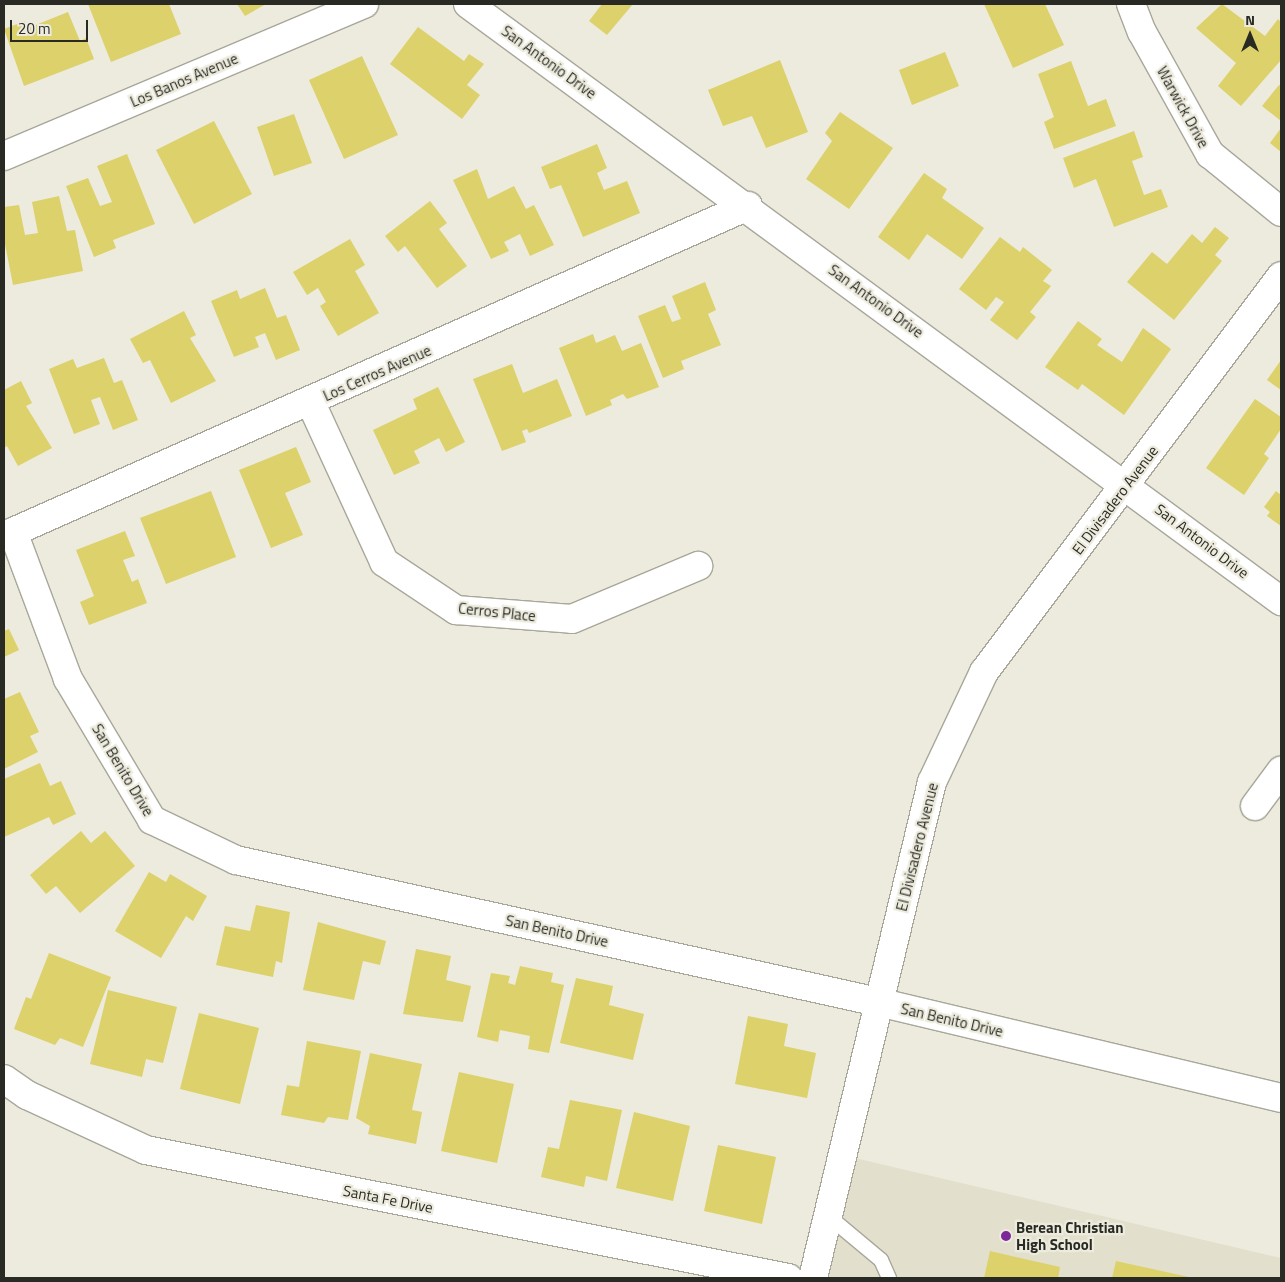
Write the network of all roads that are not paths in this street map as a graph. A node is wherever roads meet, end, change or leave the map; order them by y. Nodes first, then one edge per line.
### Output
1 (364, 4) edge
2 (468, 4) edge
3 (1131, 4) edge
4 (4, 156) edge
5 (748, 206) junction
6 (1281, 212) edge
7 (1281, 276) edge
8 (311, 403) junction
9 (1127, 485) junction
10 (8, 534) edge
11 (698, 566) dead end
12 (1281, 601) edge
13 (1281, 771) edge
14 (1255, 806) dead end
15 (878, 1002) junction
16 (4, 1079) edge
17 (1281, 1098) edge
18 (828, 1215) junction
19 (788, 1278) edge
20 (812, 1278) edge
21 (889, 1278) edge

1 - 4 street, Los Banos Avenue
2 - 5 street, San Antonio Drive
3 - 6 street, Warwick Drive
5 - 8 street, Los Cerros Avenue
5 - 9 street, San Antonio Drive
7 - 9 street, El Divisadero Avenue
8 - 10 street, Los Cerros Avenue
8 - 11 street, Cerros Place
9 - 12 street, San Antonio Drive
9 - 15 street, El Divisadero Avenue
10 - 15 street, San Benito Drive
13 - 14 street
15 - 17 street, San Benito Drive
15 - 18 street, El Divisadero Avenue
16 - 19 street, Santa Fe Drive
18 - 20 street, El Divisadero Avenue
18 - 21 lane

